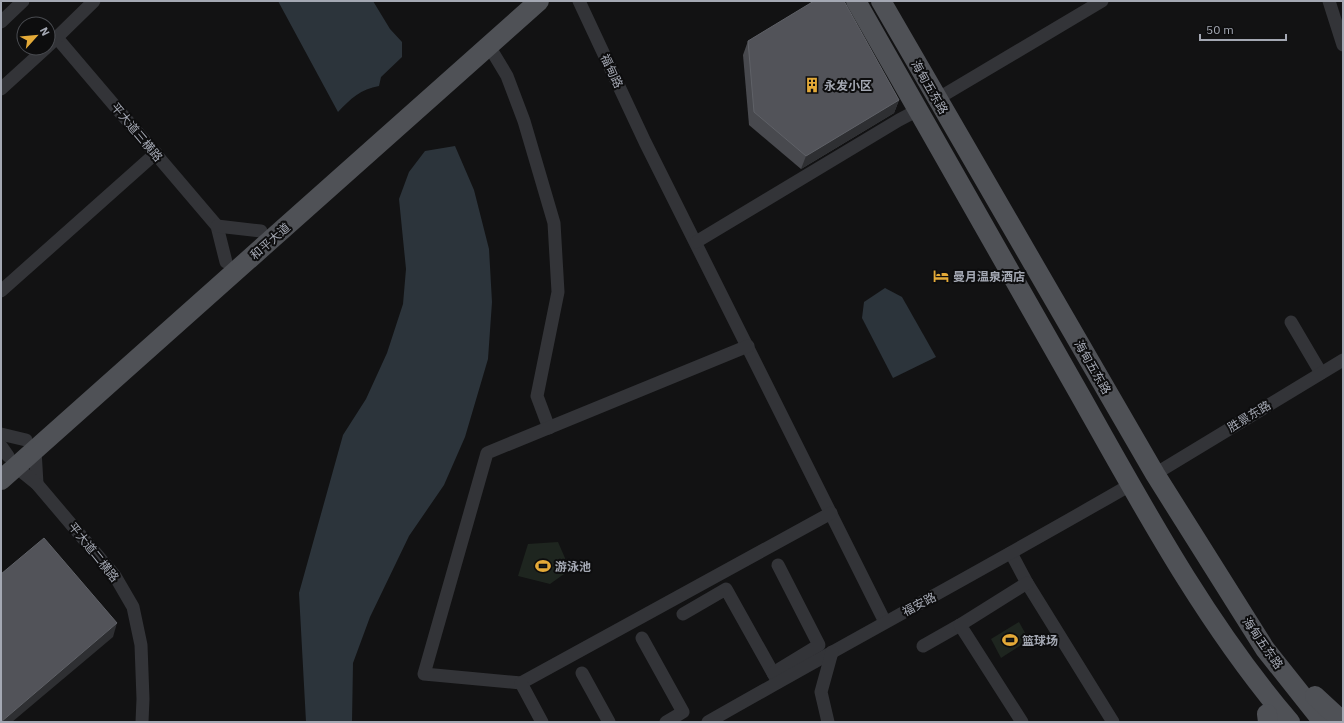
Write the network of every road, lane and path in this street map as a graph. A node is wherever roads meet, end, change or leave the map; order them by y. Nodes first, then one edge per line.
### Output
1 (23, 1) edge
2 (94, 1) edge
3 (520, 1) edge
4 (539, 1) edge
5 (579, 1) edge
6 (856, 1) edge
7 (881, 1) edge
8 (1102, 1) edge
9 (1330, 1) edge
10 (1, 22) edge
11 (56, 38) edge
12 (1343, 45) edge
13 (490, 46) junction
14 (56, 50) edge
15 (37, 56) edge
16 (1, 89) edge
17 (937, 100) junction
18 (918, 110) junction
19 (156, 153) junction
20 (216, 226) junction
21 (261, 231) junction
22 (696, 242) junction
23 (226, 262) junction
24 (1, 291) edge
25 (1291, 322) dead end
26 (748, 346) junction
27 (1343, 360) edge
28 (1321, 373) junction
29 (549, 428) junction
30 (1, 434) edge
31 (31, 445) junction
32 (7, 458) edge
33 (1155, 474) junction
34 (1, 480) edge
35 (38, 484) junction
36 (1130, 485) junction
37 (831, 513) junction
38 (1011, 554) junction
39 (778, 565) dead end
40 (1027, 583) junction
41 (683, 614) dead end
42 (885, 622) junction
43 (960, 625) junction
44 (642, 638) dead end
45 (923, 646) dead end
46 (1265, 648) junction
47 (832, 652) junction
48 (582, 673) dead end
49 (776, 678) junction
50 (521, 683) junction
51 (1261, 689) junction
52 (1269, 719) edge
53 (142, 722) edge
54 (542, 722) edge
55 (609, 722) edge
56 (666, 722) edge
57 (708, 722) edge
58 (828, 722) edge
59 (1022, 722) edge
60 (1113, 722) edge
61 (1290, 722) edge
62 (1323, 722) edge
63 (1342, 722) edge

1 - 10 street
2 - 11 street
3 - 21 main road, 和平大道
4 - 13 main road, 和平大道
5 - 22 street, 福甸路
6 - 18 main road, 海甸五东路
7 - 17 main road, 海甸五东路
8 - 17 street
9 - 12 street
13 - 29 street
13 - 31 main road, 和平大道
14 - 19 street, 平大道三横路
15 - 16 street
17 - 33 main road, 海甸五东路
18 - 22 street
18 - 36 main road, 海甸五东路
19 - 20 street, 平大道三横路
19 - 24 street
20 - 21 street
20 - 23 street
21 - 23 main road, 和平大道
22 - 26 street, 福甸路
23 - 31 main road, 和平大道
25 - 28 street
26 - 29 street
26 - 37 street, 福甸路
27 - 28 street, 胜景东路
28 - 33 street, 胜景东路
29 - 50 street
30 - 31 street
31 - 32 main road, 和平大道
31 - 35 street
32 - 34 main road, 和平大道
32 - 35 street, 平大道二横路
33 - 46 main road, 海甸五东路
35 - 53 street, 平大道二横路
36 - 38 street, 福安路
36 - 51 main road, 海甸五东路
37 - 42 street, 福甸路
37 - 50 street
38 - 40 street
38 - 42 street, 福安路
39 - 49 street
40 - 43 street
40 - 60 street
41 - 49 street
42 - 47 street, 福安路
43 - 45 street
43 - 59 street
44 - 56 street
46 - 62 main road, 海甸五东路
46 - 63 main road
47 - 49 street, 福安路
47 - 58 street
48 - 55 street
49 - 57 street, 福安路
50 - 54 street
51 - 52 main road
51 - 61 main road, 海甸五东路

